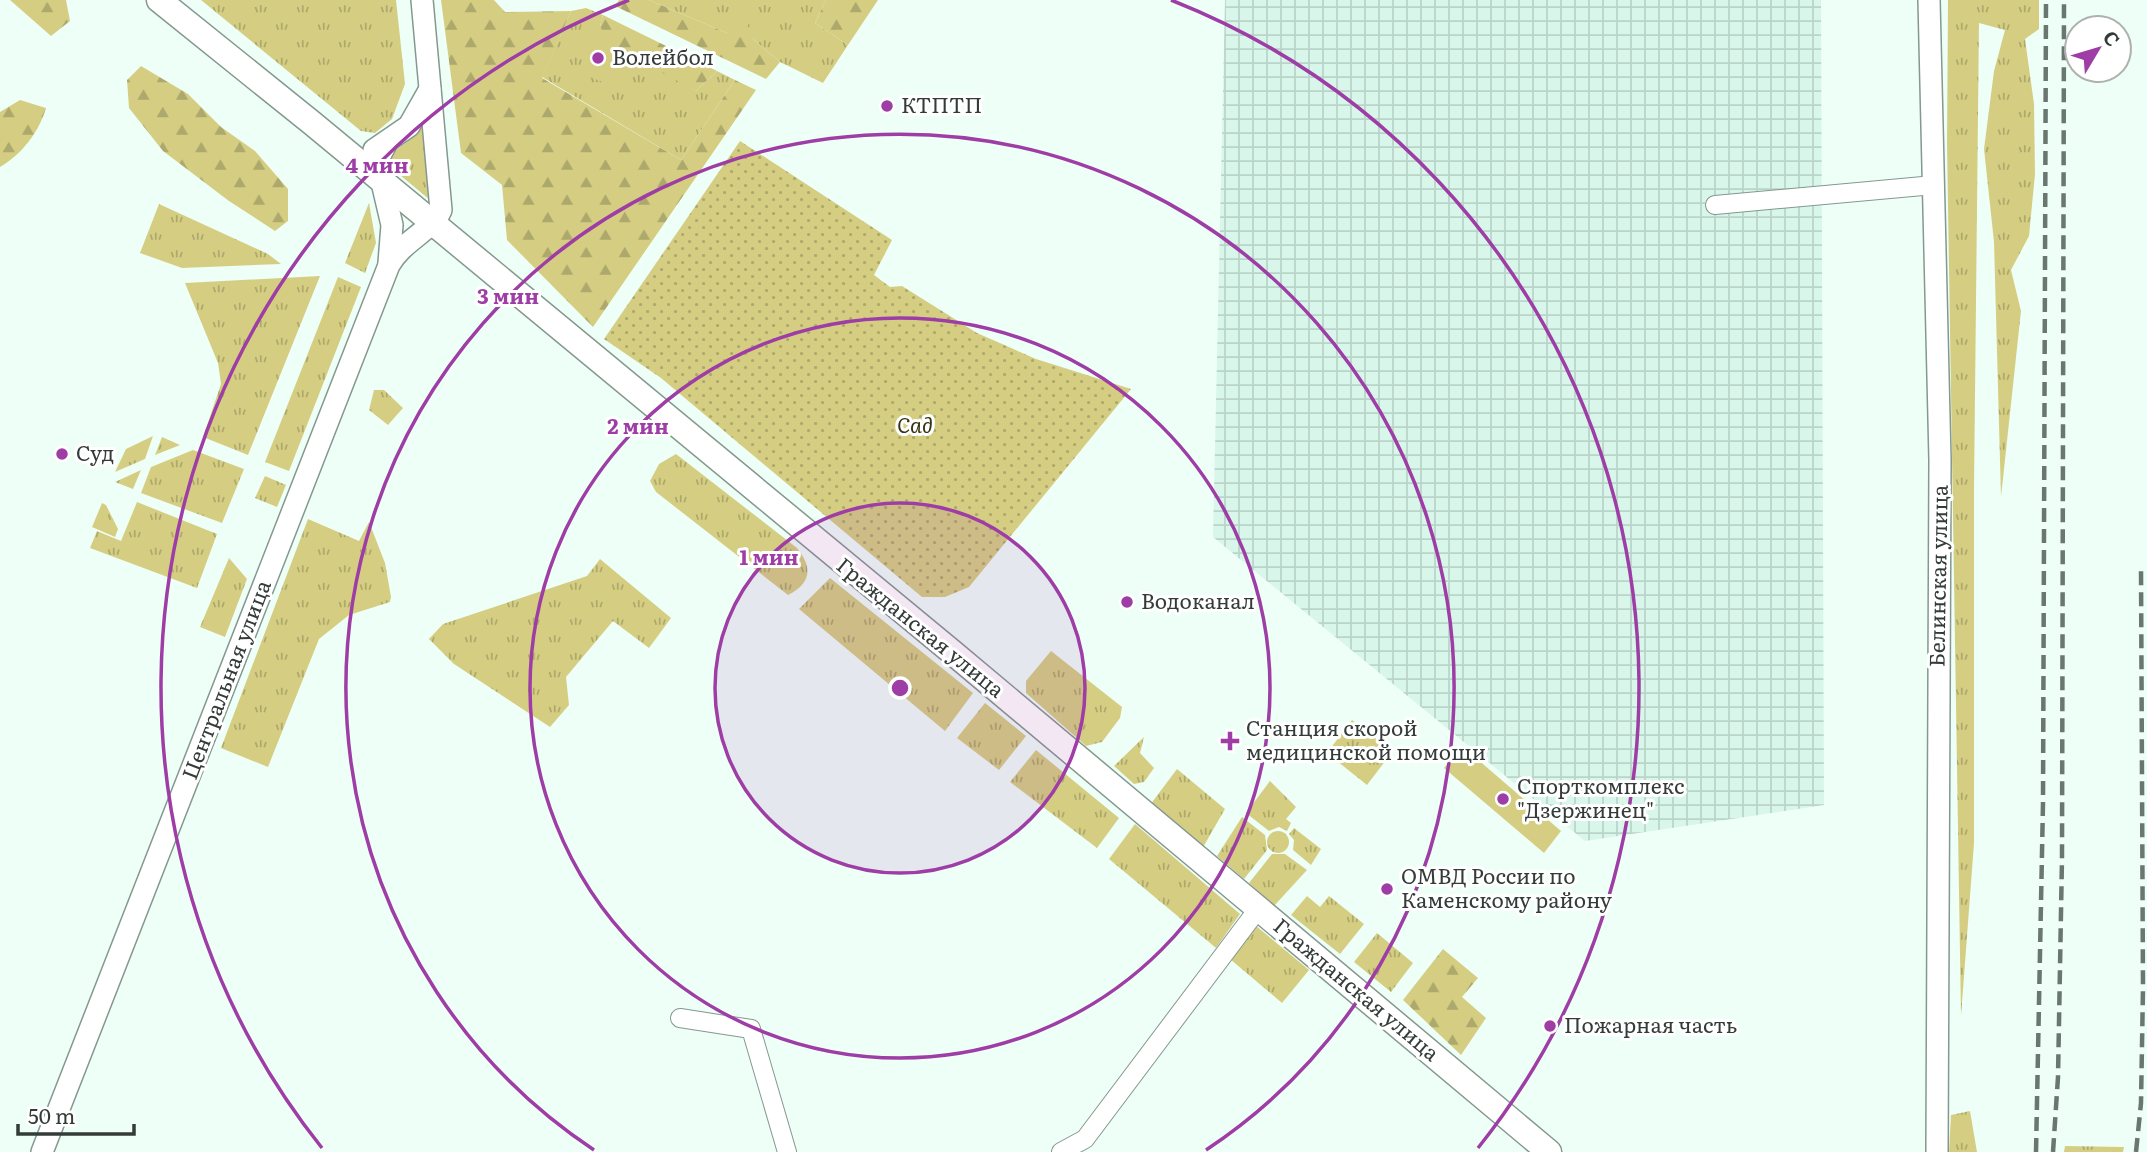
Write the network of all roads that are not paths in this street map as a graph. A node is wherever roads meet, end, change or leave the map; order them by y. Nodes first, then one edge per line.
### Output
1 (159, 0) edge
2 (422, 0) edge
3 (1929, 0) edge
4 (430, 89) junction
5 (386, 144) junction
6 (356, 159) junction
7 (379, 178) junction
8 (1934, 185) junction
9 (1715, 205) dead end
10 (400, 209) junction
11 (441, 221) junction
12 (389, 265) junction
13 (1258, 909) junction
14 (680, 1018) dead end
15 (42, 1152) edge
16 (788, 1152) edge
17 (1061, 1152) edge
18 (1549, 1152) edge
19 (1937, 1152) edge

1 - 6 main road, Гражданская улица
2 - 4 street
3 - 8 street, Белинская улица
4 - 5 street
4 - 11 street
5 - 6 street
5 - 7 street
6 - 7 main road, Гражданская улица
7 - 10 main road, Гражданская улица
8 - 9 street
8 - 19 street, Белинская улица
10 - 11 main road, Гражданская улица
10 - 12 street
11 - 12 street, Центральная улица
11 - 13 main road, Гражданская улица
12 - 15 street, Центральная улица
13 - 17 street
13 - 18 main road, Гражданская улица
14 - 16 street

